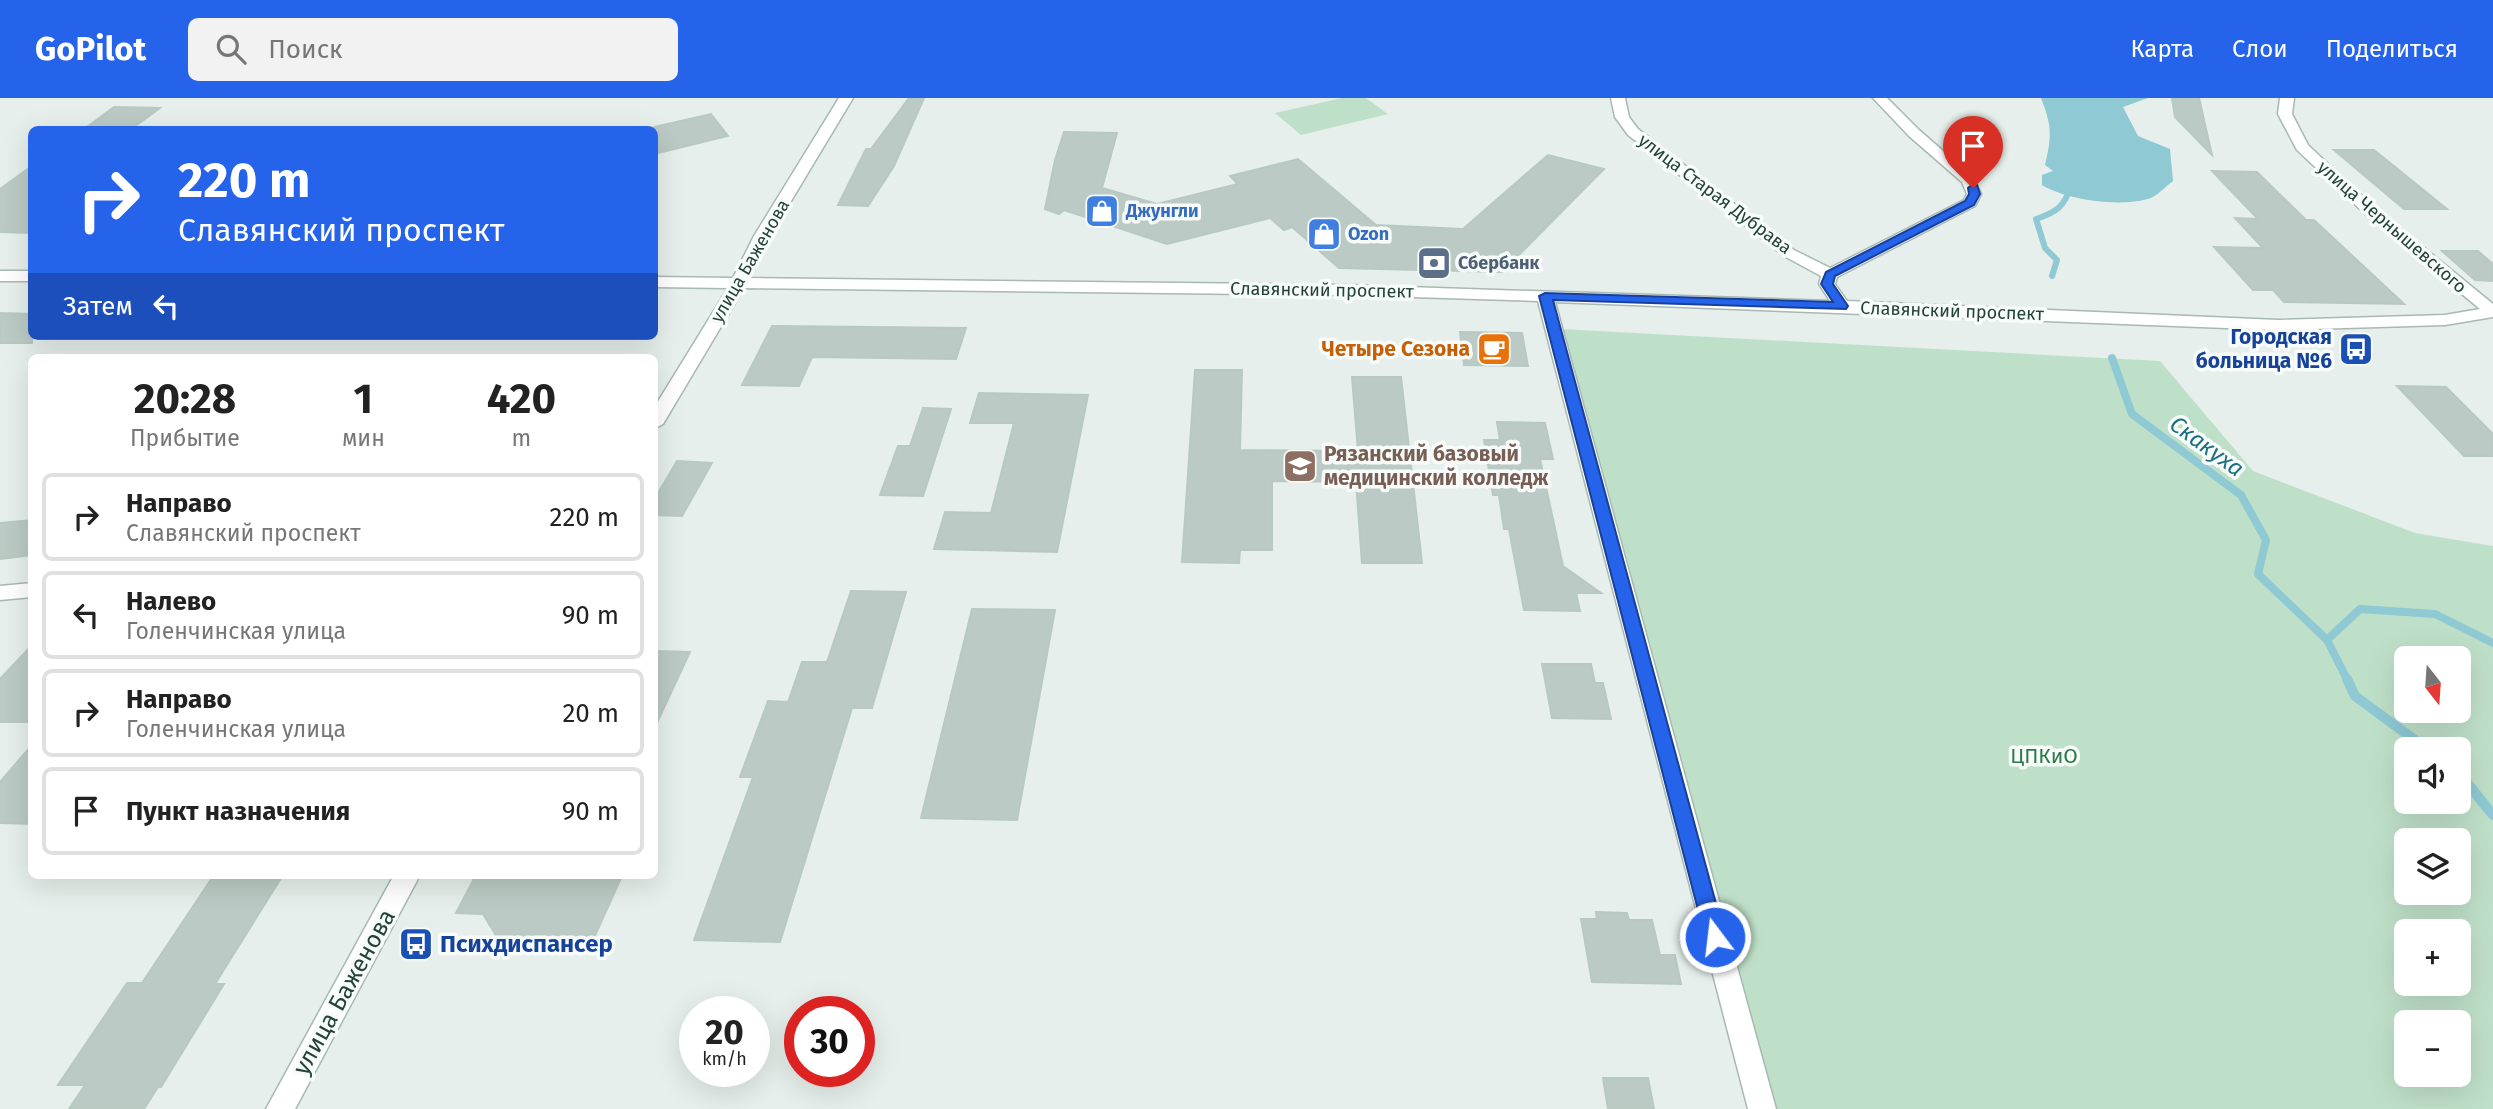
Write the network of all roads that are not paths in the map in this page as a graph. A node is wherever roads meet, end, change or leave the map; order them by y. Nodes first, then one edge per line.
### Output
1 (846, 98) edge
2 (1618, 98) edge
3 (1880, 98) edge
4 (2287, 98) edge
5 (1830, 274) junction
6 (0, 276) edge
7 (28, 276) edge
8 (658, 282) edge
9 (739, 282) junction
10 (1545, 296) junction
11 (1842, 306) junction
12 (2493, 312) edge
13 (658, 417) edge
14 (28, 590) edge
15 (0, 593) edge
16 (405, 879) edge
17 (280, 1109) edge
18 (1762, 1109) edge

1 - 9 street, улица Баженова
2 - 5 street, улица Старая Дубрава
3 - 5 street
4 - 12 street, улица Чернышевского
5 - 11 street
6 - 7 street
8 - 9 street, Славянский проспект
9 - 10 street, Славянский проспект
9 - 13 street, улица Баженова
10 - 11 street, Славянский проспект
10 - 18 street
11 - 12 street, Славянский проспект
14 - 15 street
16 - 17 street, улица Баженова

